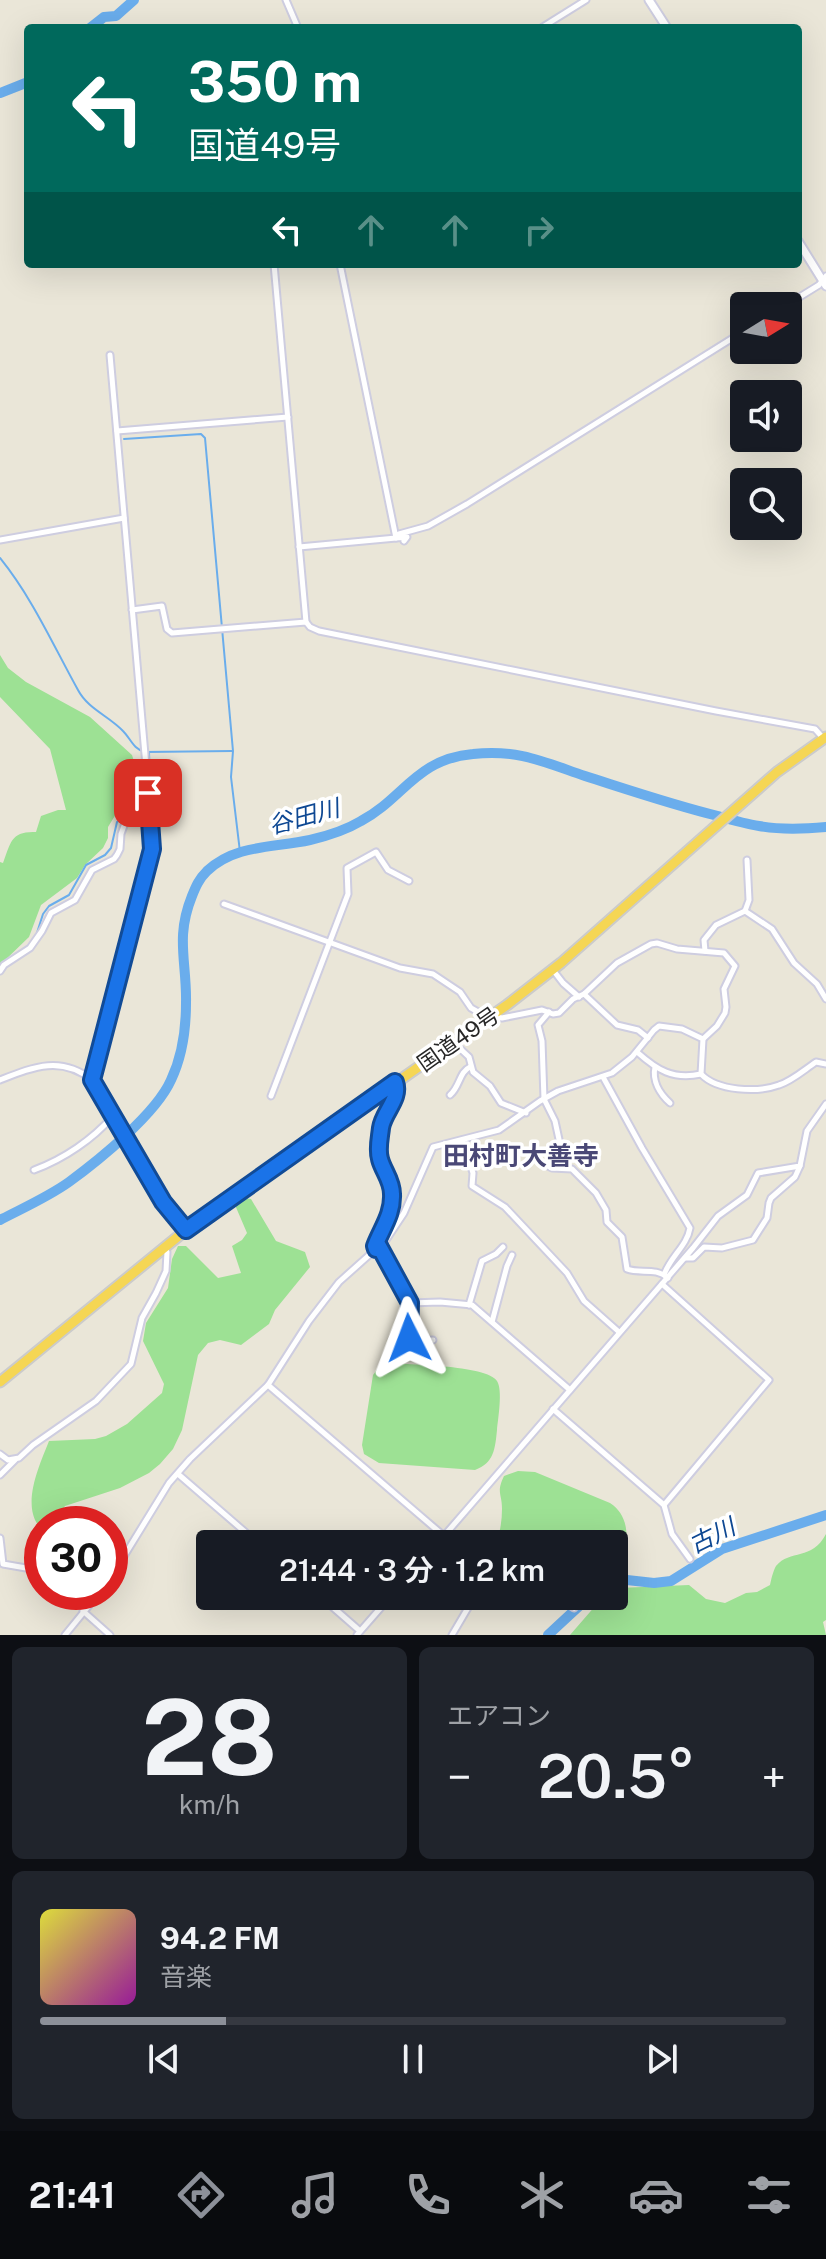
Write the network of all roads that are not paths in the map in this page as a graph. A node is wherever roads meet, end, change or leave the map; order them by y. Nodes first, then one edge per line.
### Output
1 (286, 0) edge
2 (586, 0) edge
3 (649, 0) edge
4 (296, 24) edge
5 (547, 24) edge
6 (664, 24) edge
7 (802, 247) edge
8 (274, 268) edge
9 (341, 268) edge
10 (825, 281) edge
11 (802, 295) edge
12 (730, 340) edge
13 (110, 355) dead end
14 (288, 417) junction
15 (117, 431) junction
16 (124, 518) junction
17 (398, 536) junction
18 (0, 540) edge
19 (404, 541) dead end
20 (299, 547) junction
21 (132, 610) junction
22 (306, 622) junction
23 (824, 738) edge
24 (148, 793) junction
25 (747, 860) dead end
26 (409, 881) dead end
27 (224, 904) dead end
28 (745, 911) junction
29 (330, 942) junction
30 (705, 951) junction
31 (553, 969) junction
32 (0, 971) edge
33 (581, 995) junction
34 (826, 999) edge
35 (549, 1012) junction
36 (489, 1017) junction
37 (648, 1038) junction
38 (703, 1039) junction
39 (453, 1042) junction
40 (637, 1052) junction
41 (826, 1064) edge
42 (470, 1067) junction
43 (655, 1067) junction
44 (701, 1074) junction
45 (603, 1077) junction
46 (0, 1080) edge
47 (92, 1080) junction
48 (395, 1082) junction
49 (450, 1095) dead end
50 (271, 1096) dead end
51 (544, 1099) junction
52 (670, 1103) dead end
53 (826, 1104) edge
54 (526, 1113) junction
55 (114, 1117) junction
56 (462, 1140) junction
57 (800, 1166) junction
58 (34, 1170) dead end
59 (186, 1230) junction
60 (164, 1247) junction
61 (378, 1247) junction
62 (503, 1247) dead end
63 (512, 1255) dead end
64 (685, 1258) junction
65 (666, 1276) junction
66 (662, 1284) junction
67 (410, 1303) junction
68 (469, 1305) junction
69 (492, 1322) junction
70 (619, 1332) junction
71 (433, 1340) dead end
72 (0, 1382) edge
73 (268, 1385) junction
74 (570, 1390) junction
75 (553, 1409) junction
76 (1, 1455) edge
77 (16, 1459) junction
78 (178, 1474) junction
79 (0, 1476) edge
80 (664, 1505) junction
81 (243, 1530) edge
82 (437, 1530) edge
83 (449, 1530) edge
84 (0, 1538) edge
85 (128, 1549) edge
86 (690, 1559) dead end
87 (24, 1568) edge
88 (335, 1610) edge
89 (379, 1610) edge
90 (467, 1610) edge
91 (83, 1611) joint
92 (359, 1633) edge
93 (65, 1635) edge
94 (110, 1635) edge
95 (452, 1635) edge

1 - 4 street
2 - 5 street
3 - 6 street
7 - 10 street
8 - 14 street
9 - 17 street
10 - 11 street
12 - 17 street
13 - 15 street
14 - 15 street
14 - 20 street
15 - 16 street
16 - 18 street
16 - 21 street
17 - 19 street
17 - 20 street
20 - 22 street
21 - 22 street
21 - 24 street
22 - 23 street
23 - 31 highway, 国道49号
24 - 32 street
24 - 47 street
25 - 28 street
26 - 29 street
27 - 29 street
28 - 30 street
28 - 34 street
29 - 36 street
29 - 50 street
30 - 33 street
30 - 38 street
31 - 33 street
31 - 36 highway, 国道49号
33 - 35 street
33 - 37 street
35 - 36 street
35 - 51 street
36 - 39 highway, 国道49号
37 - 38 street
37 - 40 street
38 - 44 street
39 - 42 street
39 - 48 highway, 国道49号
40 - 43 street
40 - 45 street
41 - 44 street
42 - 49 street
42 - 54 street
43 - 44 street
43 - 52 street
45 - 51 street
45 - 65 street
46 - 47 street
47 - 55 street
48 - 59 highway, 国道49号
48 - 61 street
51 - 54 street
51 - 65 street
53 - 57 street
54 - 56 street
55 - 58 street
55 - 59 street
56 - 61 street
56 - 70 street
57 - 64 street
57 - 64 street
59 - 60 highway, 国道49号
60 - 72 highway, 国道49号
60 - 77 street
61 - 67 street
61 - 73 street
62 - 68 street
63 - 69 street
64 - 65 street
65 - 66 street
66 - 70 street
66 - 80 street
67 - 68 street
67 - 71 street
68 - 69 street
69 - 74 street
70 - 74 street
73 - 78 street
73 - 82 street
74 - 75 street
75 - 80 street
75 - 83 street
76 - 77 street
76 - 79 street
77 - 79 street
78 - 81 street
78 - 85 street
80 - 86 street
84 - 87 street
88 - 92 street
89 - 92 street
90 - 95 street
91 - 93 street
91 - 94 street

